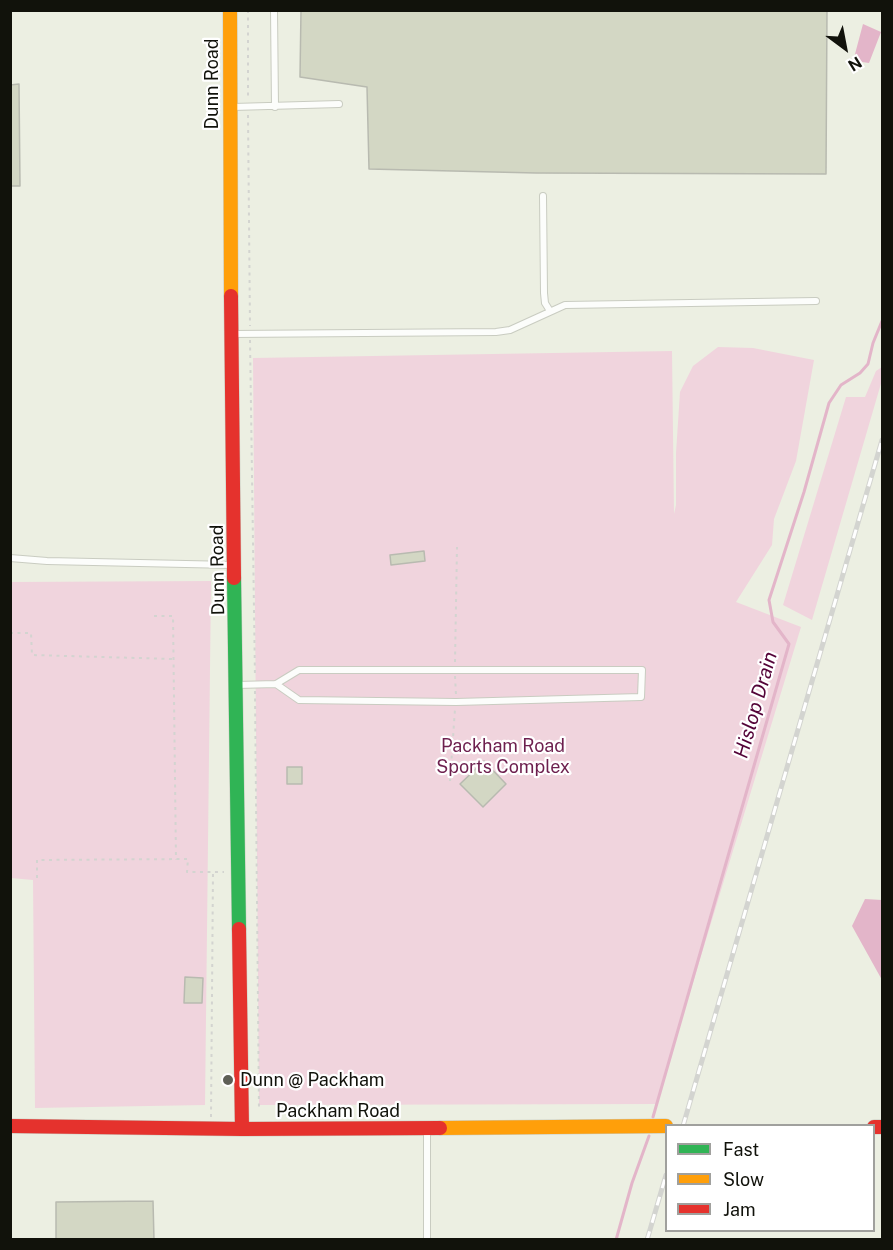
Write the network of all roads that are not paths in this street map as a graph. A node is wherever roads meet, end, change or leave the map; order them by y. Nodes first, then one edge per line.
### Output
1 (230, 10) edge
2 (274, 10) edge
3 (339, 104) dead end
4 (230, 107) junction
5 (275, 107) junction
6 (543, 196) dead end
7 (816, 301) dead end
8 (550, 311) junction
9 (231, 334) junction
10 (10, 558) edge
11 (236, 565) junction
12 (276, 684) junction
13 (237, 685) junction
14 (10, 1126) edge
15 (665, 1126) edge
16 (427, 1128) junction
17 (242, 1129) junction
18 (427, 1239) edge

1 - 4 street, Dunn Road
2 - 5 lane
3 - 5 lane
4 - 5 lane
4 - 9 street, Dunn Road
6 - 8 lane
7 - 8 lane
8 - 9 lane
9 - 11 street, Dunn Road
10 - 11 lane
11 - 13 street, Dunn Road
12 - 12 lane
12 - 13 lane
13 - 17 street, Dunn Road
14 - 17 street, Packham Road
15 - 16 street, Packham Road
16 - 17 street, Packham Road
16 - 18 lane

